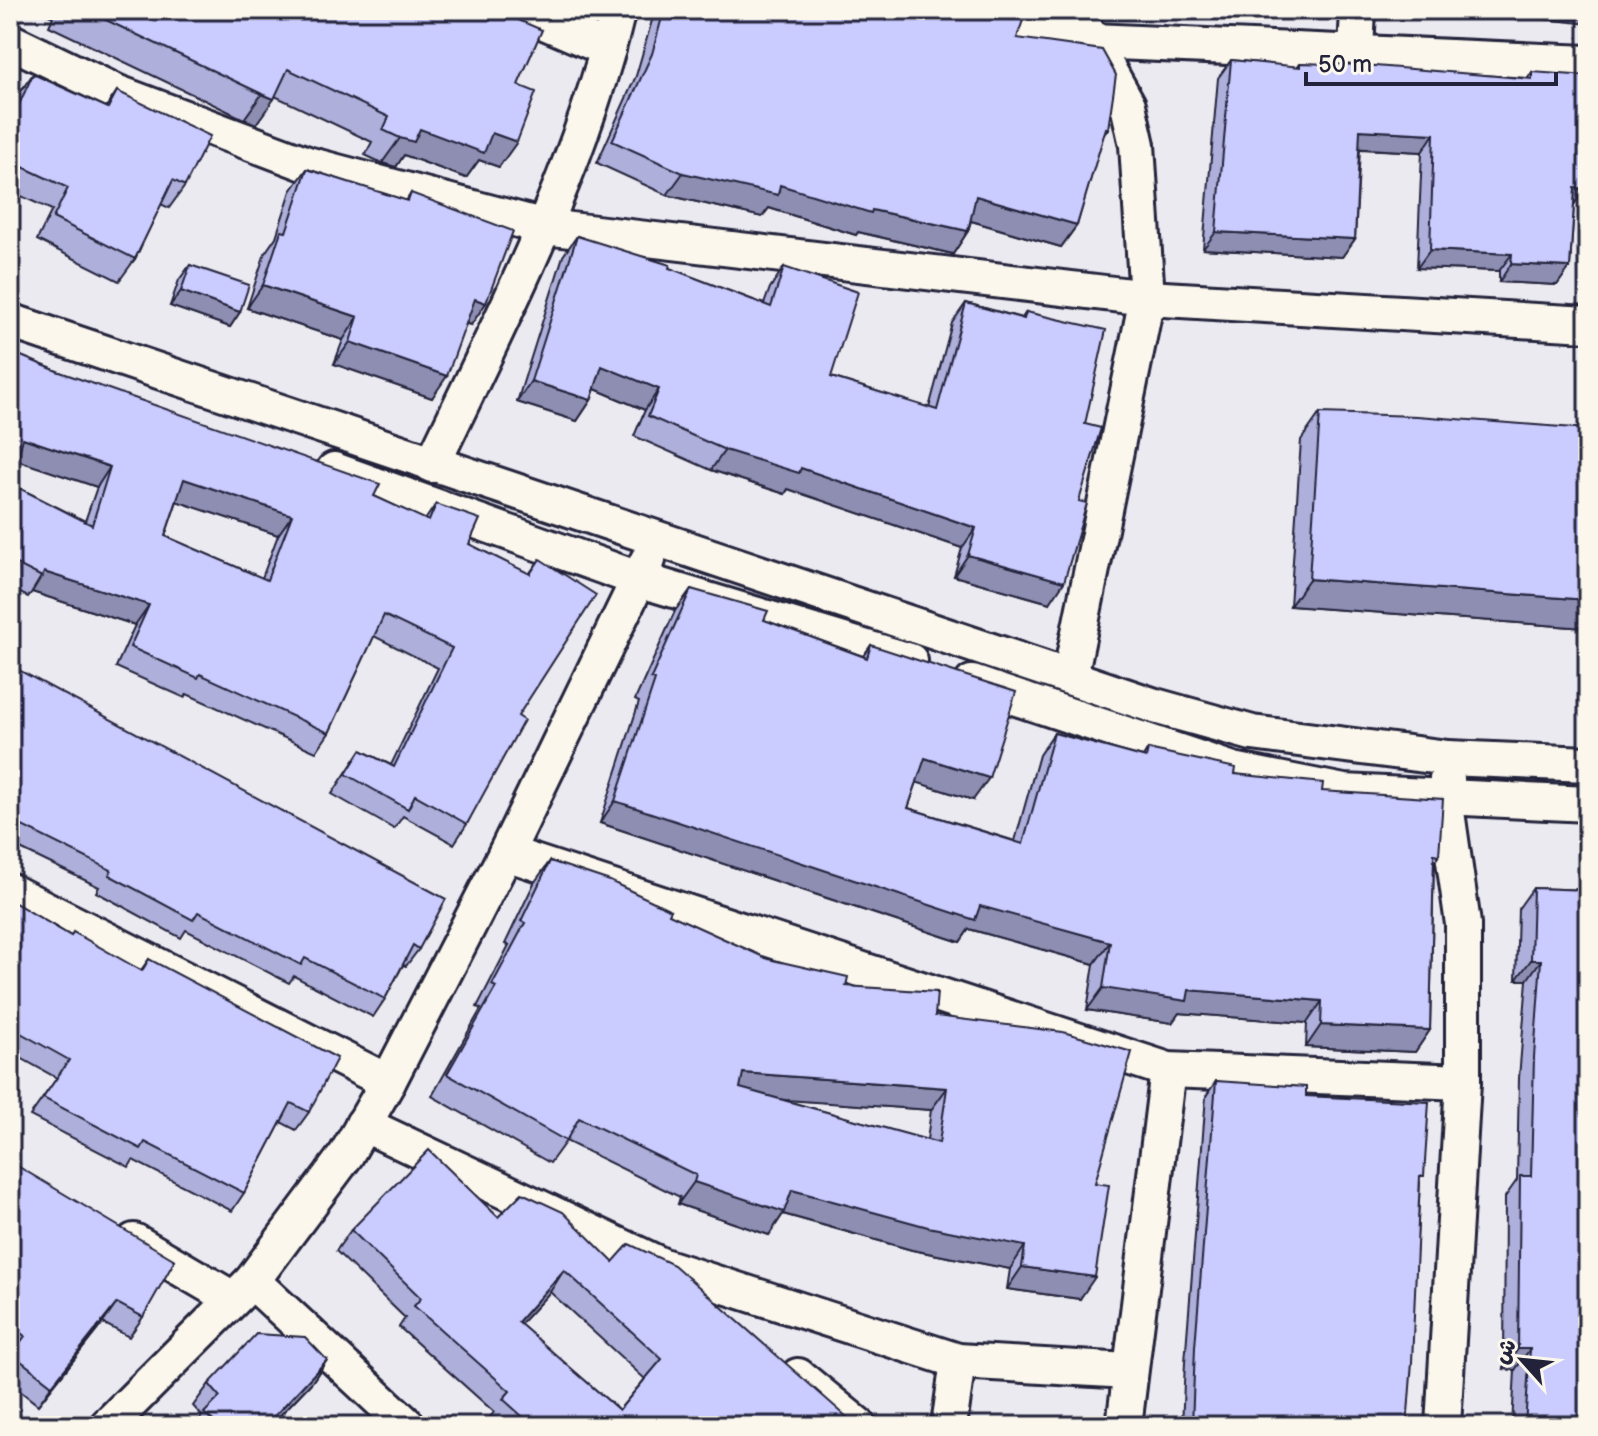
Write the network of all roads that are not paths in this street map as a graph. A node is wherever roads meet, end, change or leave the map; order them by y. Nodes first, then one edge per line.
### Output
1 (517, 10) edge
2 (618, 10) edge
3 (954, 10) edge
4 (1075, 10) edge
5 (1358, 10) edge
6 (10, 41) edge
7 (1093, 41) junction
8 (608, 49) junction
9 (1356, 51) junction
10 (1588, 63) edge
11 (545, 227) junction
12 (1147, 298) junction
13 (10, 321) edge
14 (1588, 324) edge
15 (310, 462) edge
16 (432, 465) junction
17 (655, 537) junction
18 (641, 580) junction
19 (1070, 677) junction
20 (1448, 758) junction
21 (1588, 764) edge
22 (1445, 798) junction
23 (1588, 804) edge
24 (506, 853) junction
25 (10, 891) edge
26 (1168, 1070) junction
27 (388, 1082) junction
28 (1463, 1082) junction
29 (363, 1124) junction
30 (102, 1222) edge
31 (663, 1266) junction
32 (242, 1290) junction
33 (737, 1326) edge
34 (774, 1356) edge
35 (958, 1361) junction
36 (1128, 1371) junction
37 (107, 1426) edge
38 (408, 1426) edge
39 (859, 1426) edge
40 (949, 1426) edge
41 (1124, 1426) edge
42 (1443, 1426) edge

1 - 8 street
2 - 8 street
3 - 7 street
4 - 7 street
5 - 9 street
6 - 11 street
7 - 9 street
7 - 12 street
8 - 11 street
9 - 10 street
11 - 12 street
11 - 16 street
12 - 14 street
12 - 19 street
13 - 16 street
15 - 18 street
16 - 17 street
17 - 18 street
17 - 19 street
18 - 22 street
18 - 24 street
19 - 20 street
20 - 21 street
20 - 22 street
22 - 23 street
22 - 28 street
24 - 26 street
24 - 27 street
25 - 27 street
26 - 28 street
26 - 36 street
27 - 29 street
28 - 42 street
29 - 31 street
29 - 32 street
30 - 32 street
31 - 33 street
31 - 35 street
32 - 37 street
32 - 38 street
34 - 39 street
35 - 36 street
35 - 40 street
36 - 41 street

